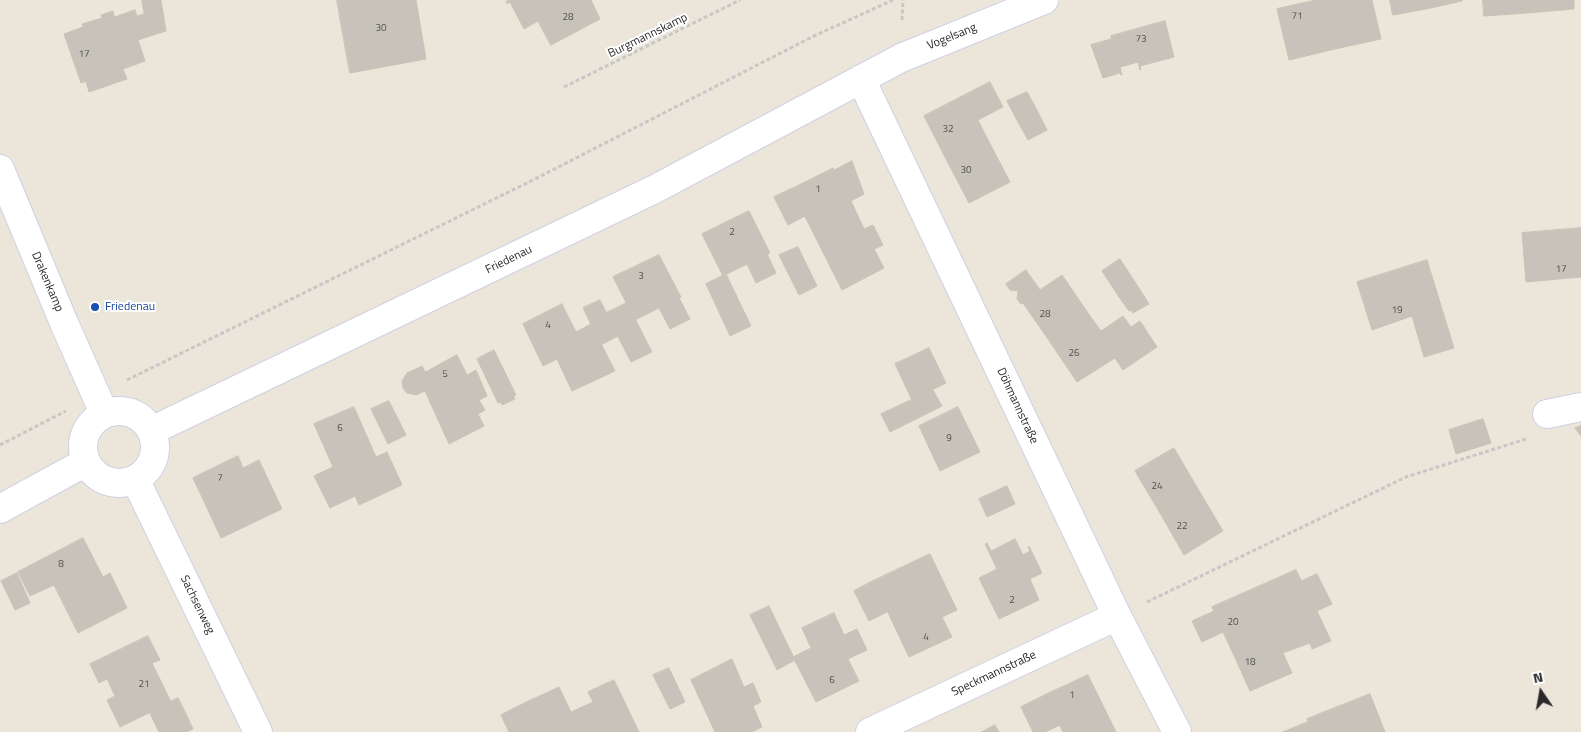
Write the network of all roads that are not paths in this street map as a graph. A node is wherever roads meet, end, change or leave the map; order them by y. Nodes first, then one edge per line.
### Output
1 (1044, 0) edge
2 (861, 79) junction
3 (0, 169) edge
4 (99, 404) junction
5 (1581, 407) edge
6 (1547, 414) road end
7 (151, 431) junction
8 (86, 462) junction
9 (135, 479) junction
10 (0, 509) edge
11 (1117, 616) junction
12 (258, 732) edge
13 (870, 732) edge
14 (1177, 732) edge

1 - 2 street, Vogelsang
2 - 7 street, Friedenau
2 - 11 street, Döhmannstraße
3 - 4 street, Drakenkamp
4 - 7 street
4 - 8 street
5 - 6 street
7 - 9 street
8 - 9 street
8 - 10 street
9 - 12 street, Sachsenweg
11 - 13 street, Speckmannstraße
11 - 14 street, Döhmannstraße

